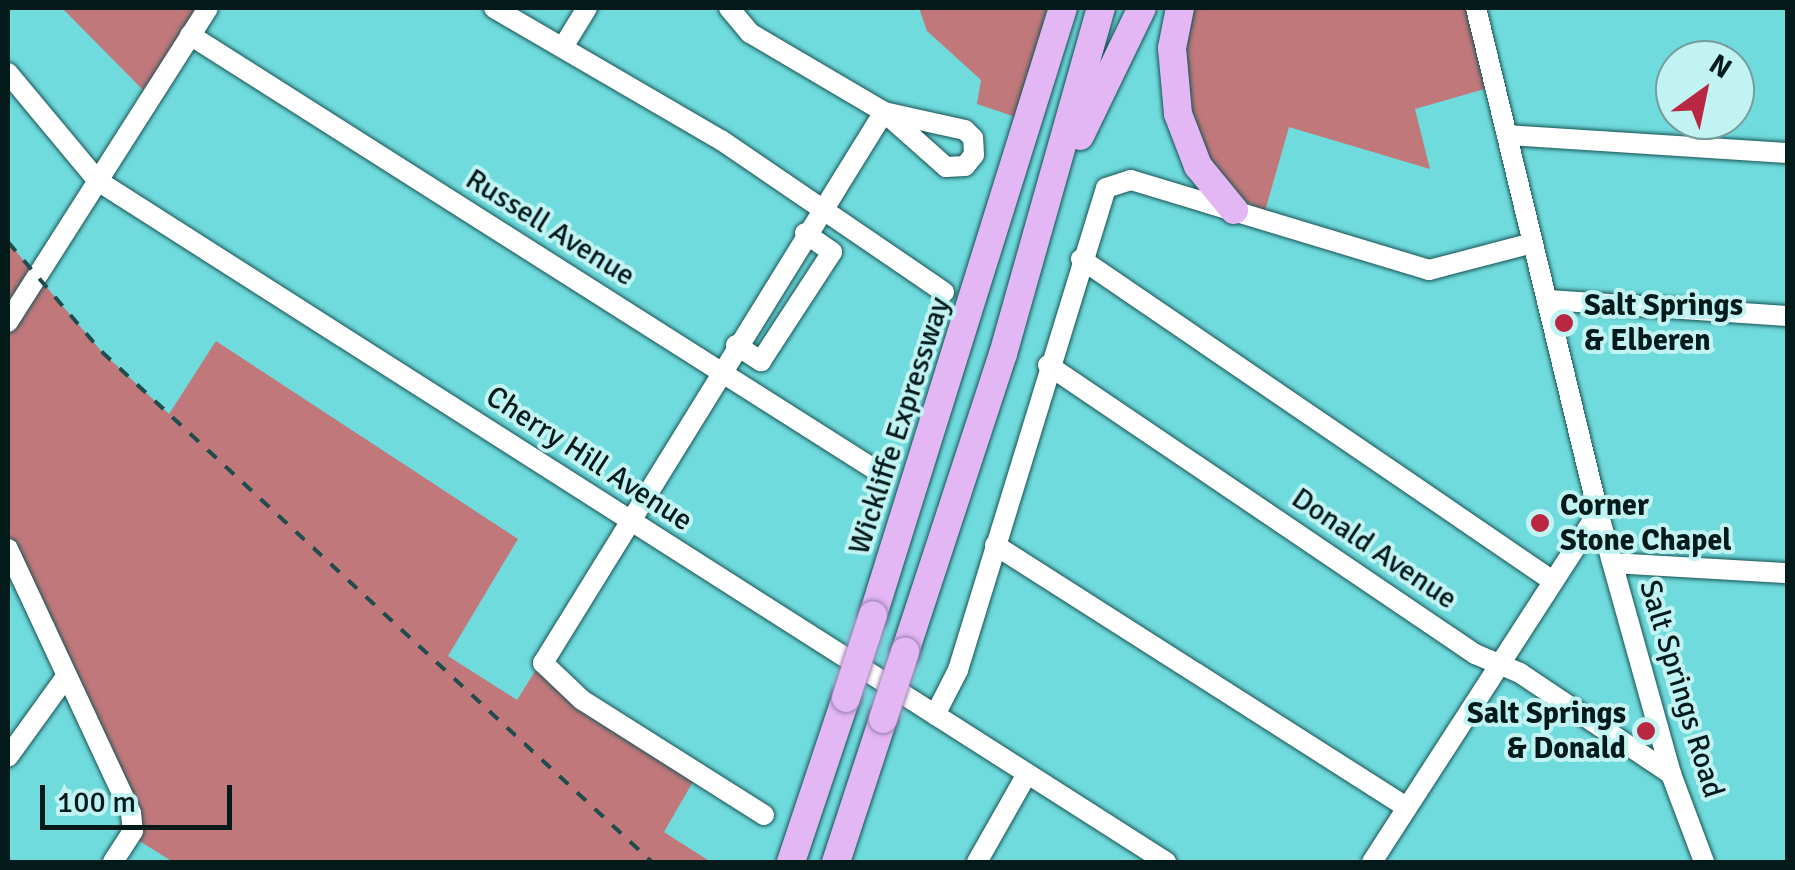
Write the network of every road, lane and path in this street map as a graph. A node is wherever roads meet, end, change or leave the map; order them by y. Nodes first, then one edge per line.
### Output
1 (208, 8) edge
2 (494, 8) edge
3 (587, 8) edge
4 (728, 8) edge
5 (1055, 8) edge
6 (1063, 8) edge
7 (1101, 8) edge
8 (1142, 8) edge
9 (1180, 8) edge
10 (1476, 8) edge
11 (190, 35) junction
12 (562, 48) junction
13 (1048, 64) junction
14 (8, 73) edge
15 (1507, 135) junction
16 (1788, 153) edge
17 (98, 181) junction
18 (820, 208) junction
19 (1234, 210) junction
20 (805, 233) junction
21 (1532, 244) junction
22 (1081, 260) junction
23 (944, 292) dead end
24 (1547, 300) junction
25 (1788, 316) edge
26 (8, 322) edge
27 (736, 345) junction
28 (1003, 354) junction
29 (1048, 364) junction
30 (720, 372) junction
31 (877, 471) dead end
32 (1598, 512) junction
33 (629, 520) junction
34 (995, 545) junction
35 (8, 549) edge
36 (1613, 563) junction
37 (1788, 573) edge
38 (1550, 579) junction
39 (1496, 664) junction
40 (66, 678) junction
41 (934, 715) junction
42 (8, 756) edge
43 (1027, 774) junction
44 (1671, 774) junction
45 (1407, 807) junction
46 (764, 815) dead end
47 (113, 862) edge
48 (791, 862) edge
49 (836, 862) edge
50 (977, 862) edge
51 (1166, 862) edge
52 (1372, 862) edge
53 (1704, 862) edge

1 - 11 street
2 - 12 street
3 - 12 street
4 - 18 street
5 - 13 highway
6 - 13 highway, Wickliffe Expressway
7 - 28 highway
8 - 28 highway
9 - 19 highway
10 - 15 street, Salt Springs Road
11 - 17 street
11 - 30 street, Russell Avenue
12 - 18 street
13 - 48 highway, Wickliffe Expressway, bridge
14 - 17 street, Cherry Hill Avenue
15 - 16 street
15 - 21 street, Salt Springs Road
17 - 26 street
17 - 33 street, Cherry Hill Avenue
18 - 20 street
18 - 23 street
19 - 21 street
19 - 22 street
20 - 27 street
20 - 27 street
21 - 24 street, Salt Springs Road
22 - 29 street
22 - 38 street
24 - 25 street
24 - 32 street, Salt Springs Road
27 - 30 street
28 - 49 highway, bridge
29 - 34 street
29 - 39 street, Donald Avenue
30 - 31 street, Russell Avenue
30 - 33 street
32 - 36 street, Salt Springs Road
32 - 38 street
33 - 41 street, Cherry Hill Avenue
33 - 46 street
34 - 41 street
34 - 45 street
35 - 40 street
36 - 37 street
36 - 44 street, Salt Springs Road
38 - 39 street
39 - 44 street, Donald Avenue
39 - 45 street
40 - 42 street
40 - 47 street
41 - 43 street, Cherry Hill Avenue
43 - 50 street
43 - 51 street, Cherry Hill Avenue
44 - 53 street, Salt Springs Road
45 - 52 street

